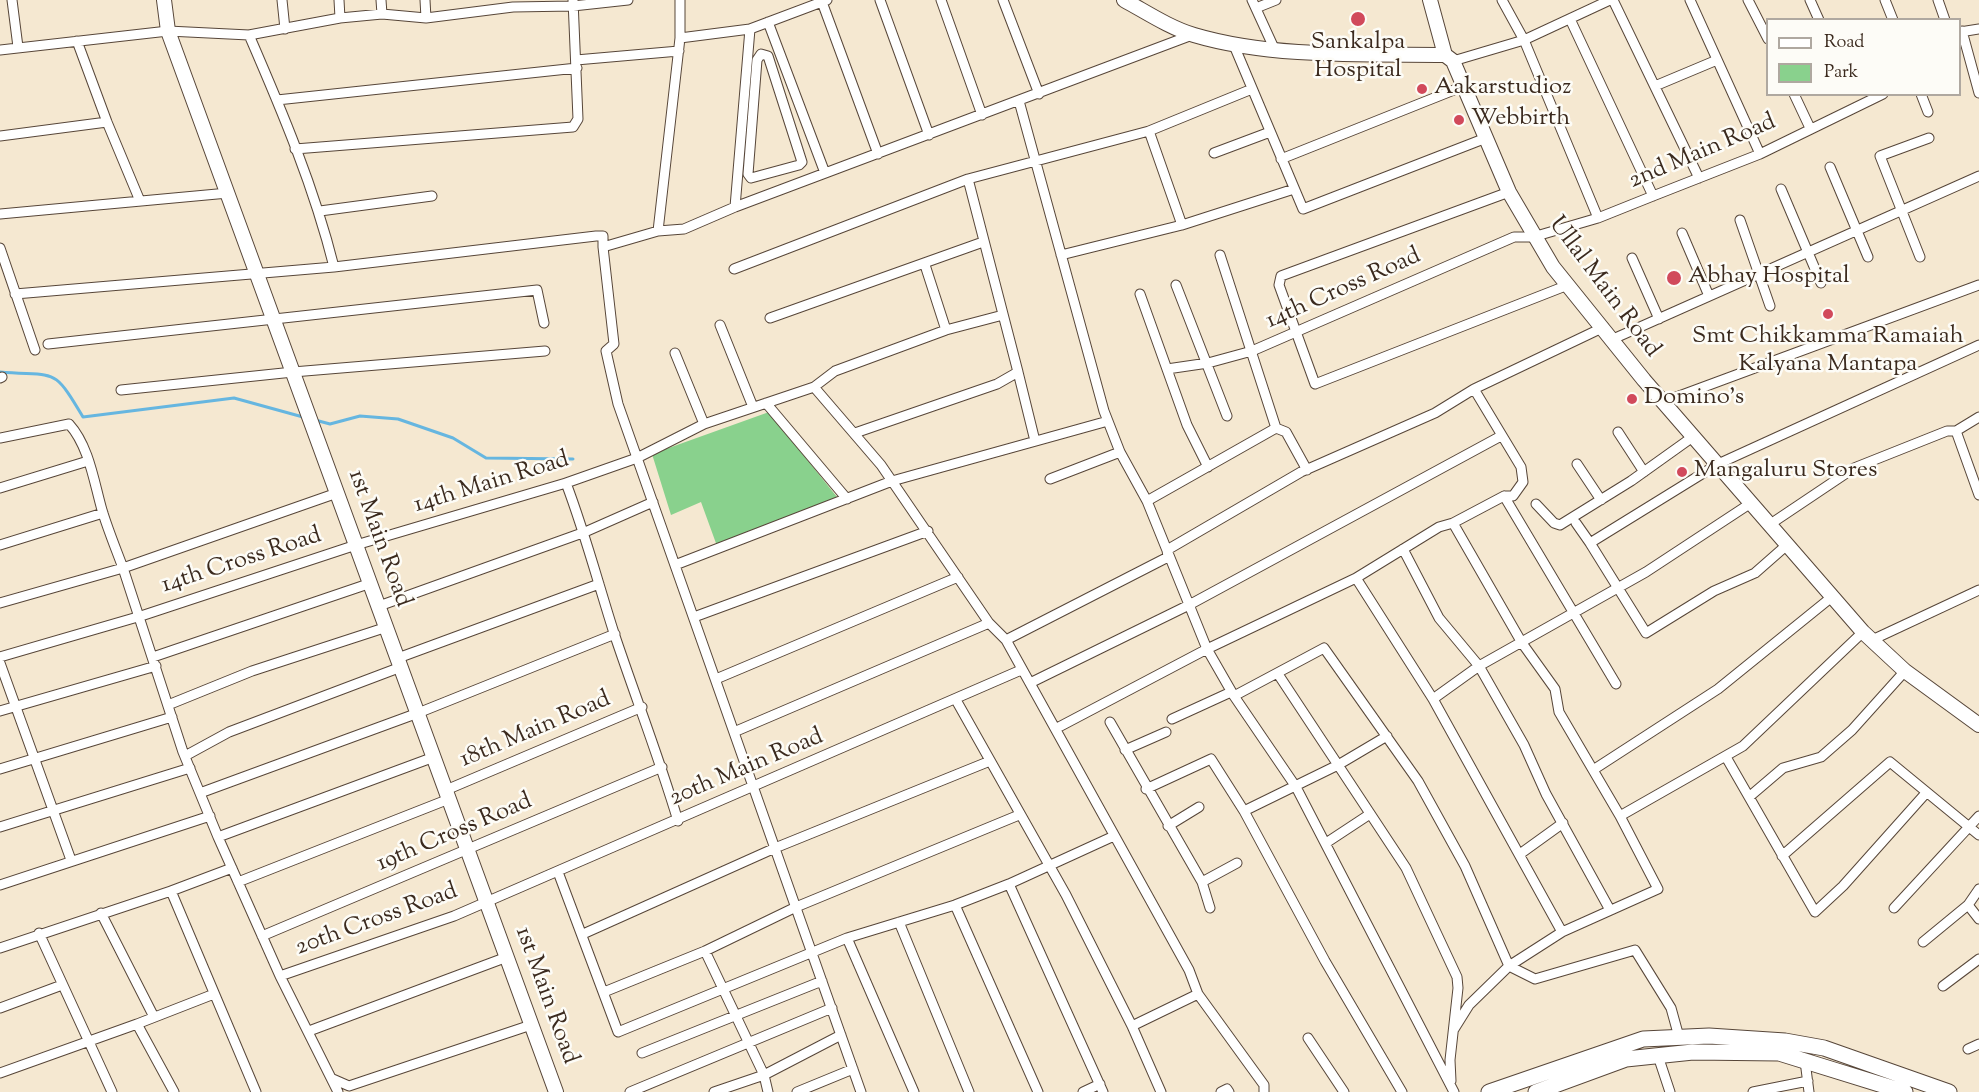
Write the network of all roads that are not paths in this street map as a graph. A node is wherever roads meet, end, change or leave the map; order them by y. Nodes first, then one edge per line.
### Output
1 (12, 0) edge
2 (164, 0) edge
3 (282, 0) edge
4 (339, 0) edge
5 (381, 0) edge
6 (425, 0) edge
7 (470, 0) edge
8 (628, 0) edge
9 (680, 0) edge
10 (880, 0) edge
11 (941, 0) edge
12 (1003, 0) edge
13 (1127, 0) edge
14 (1276, 0) edge
15 (1430, 0) edge
16 (1502, 0) edge
17 (1612, 0) edge
18 (1690, 0) edge
19 (1748, 0) edge
20 (1810, 0) edge
21 (1885, 0) edge
22 (1938, 0) edge
23 (825, 1) edge
24 (573, 3) edge
25 (513, 4) edge
26 (1254, 4) edge
27 (470, 12) junction
28 (382, 14) junction
29 (340, 18) junction
30 (426, 18) junction
31 (1818, 18) edge
32 (1892, 18) edge
33 (1944, 18) edge
34 (1570, 19) junction
35 (768, 22) junction
36 (285, 29) junction
37 (750, 29) junction
38 (1979, 30) edge
39 (168, 31) junction
40 (1961, 32) edge
41 (249, 35) junction
42 (1192, 35) junction
43 (1766, 37) edge
44 (680, 38) junction
45 (1524, 40) junction
46 (77, 41) junction
47 (1233, 43) junction
48 (18, 47) junction
49 (1274, 48) junction
50 (0, 50) edge
51 (679, 51) junction
52 (1449, 58) junction
53 (1717, 60) junction
54 (576, 64) junction
55 (1464, 86) junction
56 (1655, 86) junction
57 (1252, 89) junction
58 (1979, 93) edge
59 (1039, 94) junction
60 (1795, 96) edge
61 (1855, 96) edge
62 (1879, 96) edge
63 (1922, 96) edge
64 (277, 100) junction
65 (1020, 101) junction
66 (1859, 105) junction
67 (1928, 112) dead end
68 (982, 115) junction
69 (106, 122) junction
70 (1810, 128) junction
71 (1149, 131) junction
72 (1270, 132) junction
73 (929, 135) junction
74 (0, 136) edge
75 (1486, 138) junction
76 (1929, 138) dead end
77 (295, 148) junction
78 (1214, 153) dead end
79 (878, 154) junction
80 (1760, 154) junction
81 (1281, 159) junction
82 (1036, 161) junction
83 (1830, 167) dead end
84 (777, 171) junction
85 (825, 173) junction
86 (1979, 176) edge
87 (1699, 178) junction
88 (968, 179) junction
89 (782, 189) junction
90 (1294, 189) junction
91 (1781, 189) dead end
92 (1509, 192) junction
93 (228, 194) junction
94 (432, 196) dead end
95 (1653, 196) junction
96 (140, 201) junction
97 (735, 207) junction
98 (320, 211) junction
99 (1902, 211) junction
100 (0, 214) edge
101 (1598, 218) junction
102 (1740, 220) dead end
103 (1182, 225) junction
104 (658, 231) junction
105 (1857, 231) junction
106 (1682, 233) dead end
107 (1533, 237) junction
108 (983, 242) junction
109 (603, 247) junction
110 (0, 248) edge
111 (1808, 252) junction
112 (1061, 255) junction
113 (1220, 255) dead end
114 (1868, 257) dead end
115 (1920, 257) dead end
116 (1632, 258) dead end
117 (925, 265) junction
118 (334, 267) junction
119 (734, 269) dead end
120 (257, 273) junction
121 (1759, 274) junction
122 (1821, 283) dead end
123 (1176, 285) dead end
124 (1568, 285) junction
125 (1979, 285) edge
126 (15, 294) junction
127 (1140, 294) dead end
128 (1709, 296) junction
129 (1770, 306) dead end
130 (1003, 315) junction
131 (273, 318) junction
132 (770, 318) dead end
133 (1659, 318) junction
134 (544, 323) dead end
135 (720, 325) dead end
136 (946, 330) junction
137 (1296, 332) junction
138 (1609, 333) junction
139 (48, 344) dead end
140 (1978, 348) edge
141 (35, 350) dead end
142 (545, 351) dead end
143 (1252, 351) junction
144 (675, 352) dead end
145 (1206, 363) junction
146 (1167, 369) junction
147 (293, 372) junction
148 (1018, 372) junction
149 (814, 387) junction
150 (1474, 389) junction
151 (121, 390) dead end
152 (1664, 402) junction
153 (766, 403) junction
154 (753, 407) junction
155 (1227, 416) dead end
156 (1979, 417) edge
157 (1108, 421) junction
158 (704, 424) junction
159 (1276, 428) junction
160 (1956, 431) junction
161 (1618, 432) dead end
162 (855, 433) junction
163 (1501, 436) junction
164 (1694, 436) junction
165 (0, 438) edge
166 (1035, 441) junction
167 (1120, 452) junction
168 (637, 458) junction
169 (88, 461) junction
170 (1577, 464) dead end
171 (1718, 464) junction
172 (1208, 467) junction
173 (1307, 470) junction
174 (1644, 472) junction
175 (1050, 479) dead end
176 (892, 481) junction
177 (566, 483) junction
178 (0, 488) edge
179 (337, 493) junction
180 (1979, 495) edge
181 (1504, 496) junction
182 (847, 499) junction
183 (1601, 500) junction
184 (1147, 501) junction
185 (653, 502) junction
186 (1751, 503) junction
187 (1536, 504) dead end
188 (103, 513) junction
189 (1453, 523) junction
190 (1576, 523) dead end
191 (1769, 525) junction
192 (928, 531) junction
193 (585, 532) junction
194 (1590, 543) junction
195 (1788, 544) junction
196 (0, 545) edge
197 (357, 545) junction
198 (1403, 549) junction
199 (1168, 557) junction
200 (675, 565) junction
201 (123, 568) junction
202 (958, 577) junction
203 (1356, 578) junction
204 (371, 583) junction
205 (599, 584) junction
206 (1618, 587) junction
207 (1979, 590) edge
208 (1833, 596) junction
209 (0, 603) edge
210 (1189, 605) junction
211 (379, 606) junction
212 (1572, 612) junction
213 (141, 616) junction
214 (694, 617) junction
215 (989, 623) junction
216 (387, 627) junction
217 (615, 634) junction
218 (1867, 636) junction
219 (1006, 640) junction
220 (1522, 643) junction
221 (1207, 649) junction
222 (0, 657) edge
223 (155, 661) junction
224 (399, 662) junction
225 (0, 663) edge
226 (1479, 666) junction
227 (1022, 670) junction
228 (1905, 671) junction
229 (1278, 674) junction
230 (716, 679) junction
231 (1030, 683) junction
232 (1616, 684) dead end
233 (1232, 694) junction
234 (1433, 699) junction
235 (956, 700) junction
236 (17, 705) junction
237 (168, 705) junction
238 (642, 707) junction
239 (0, 711) edge
240 (418, 713) junction
241 (172, 717) junction
242 (1172, 719) dead end
243 (1110, 722) dead end
244 (1979, 725) edge
245 (1057, 728) junction
246 (734, 732) junction
247 (1166, 732) dead end
248 (1388, 736) junction
249 (1125, 750) junction
250 (185, 756) junction
251 (434, 757) junction
252 (1726, 757) junction
253 (34, 760) junction
254 (990, 761) junction
255 (1338, 765) junction
256 (662, 767) junction
257 (190, 768) junction
258 (0, 769) edge
259 (1593, 770) junction
260 (1296, 787) junction
261 (754, 788) junction
262 (1146, 789) junction
263 (200, 793) junction
264 (1926, 793) junction
265 (448, 795) junction
266 (1749, 796) junction
267 (1200, 807) dead end
268 (52, 811) junction
269 (1245, 811) junction
270 (1371, 814) junction
271 (1019, 815) junction
272 (210, 816) junction
273 (1620, 816) junction
274 (1979, 816) edge
275 (678, 821) junction
276 (1563, 824) junction
277 (1168, 826) junction
278 (0, 827) edge
279 (1970, 827) junction
280 (1979, 835) edge
281 (1114, 836) junction
282 (218, 837) junction
283 (1326, 843) junction
284 (775, 848) junction
285 (468, 851) junction
286 (1520, 854) junction
287 (1782, 856) junction
288 (70, 860) junction
289 (1237, 863) dead end
290 (1049, 867) junction
291 (232, 868) junction
292 (558, 872) junction
293 (238, 882) junction
294 (1202, 882) junction
295 (1009, 884) junction
296 (0, 885) edge
297 (1979, 890) edge
298 (171, 891) junction
299 (487, 902) junction
300 (955, 905) junction
301 (1968, 905) junction
302 (796, 907) junction
303 (1210, 908) dead end
304 (1894, 908) dead end
305 (1610, 910) junction
306 (101, 914) junction
307 (1979, 919) edge
308 (899, 922) junction
309 (1562, 932) junction
310 (39, 933) junction
311 (583, 934) junction
312 (262, 936) junction
313 (847, 938) junction
314 (1923, 942) dead end
315 (0, 948) edge
316 (705, 951) junction
317 (812, 953) junction
318 (507, 957) junction
319 (1979, 959) edge
320 (1509, 966) junction
321 (280, 976) junction
322 (822, 981) junction
323 (62, 985) junction
324 (1943, 986) dead end
325 (722, 991) junction
326 (604, 992) junction
327 (214, 994) junction
328 (1198, 994) junction
329 (0, 1008) edge
330 (831, 1008) junction
331 (154, 1017) junction
332 (735, 1017) junction
333 (137, 1024) junction
334 (531, 1025) junction
335 (1132, 1026) junction
336 (1454, 1029) junction
337 (309, 1031) junction
338 (841, 1035) junction
339 (1678, 1037) junction
340 (1308, 1038) dead end
341 (747, 1042) junction
342 (87, 1043) junction
343 (1979, 1044) edge
344 (1968, 1049) dead end
345 (642, 1053) dead end
346 (1658, 1056) junction
347 (1805, 1061) junction
348 (853, 1069) junction
349 (0, 1073) edge
350 (764, 1075) junction
351 (333, 1079) junction
352 (1808, 1081) junction
353 (1451, 1082) junction
354 (1101, 1088) edge
355 (112, 1092) edge
356 (174, 1092) edge
357 (256, 1092) edge
358 (338, 1092) edge
359 (556, 1092) edge
360 (630, 1092) edge
361 (714, 1092) edge
362 (768, 1092) edge
363 (797, 1092) edge
364 (861, 1092) edge
365 (914, 1092) edge
366 (969, 1092) edge
367 (1038, 1092) edge
368 (1083, 1092) edge
369 (1161, 1092) edge
370 (1221, 1092) edge
371 (1229, 1092) edge
372 (1264, 1092) edge
373 (1344, 1092) edge
374 (1402, 1092) edge
375 (1454, 1092) edge
376 (1489, 1092) edge
377 (1536, 1092) edge
378 (1670, 1092) edge
379 (1753, 1092) edge
380 (1809, 1092) edge
381 (1905, 1092) edge
382 (1949, 1092) edge

1 - 48 street
2 - 39 street, 1st Main Road
3 - 36 street
4 - 29 street
5 - 28 street
6 - 30 street
7 - 27 street
8 - 24 street
9 - 44 street
10 - 73 street
11 - 68 street
12 - 59 street
13 - 42 street
14 - 26 street
15 - 52 street, Ullal Main Road
16 - 45 street
17 - 34 street
17 - 56 street
18 - 53 street
19 - 43 street
20 - 31 street
21 - 32 street
22 - 33 street
23 - 35 street
23 - 79 street
24 - 25 street
24 - 54 street
25 - 27 street
26 - 49 street
27 - 30 street
28 - 29 street
28 - 30 street
29 - 36 street
34 - 45 street
34 - 95 street
35 - 37 street
35 - 85 street
36 - 41 street
37 - 44 street
37 - 97 street
38 - 40 street
39 - 41 street
39 - 46 street
39 - 93 street, 1st Main Road
40 - 58 street
41 - 64 street
42 - 47 street
42 - 59 street
44 - 51 street
45 - 52 street
45 - 101 street
46 - 48 street
46 - 69 street
47 - 49 street
47 - 57 street
48 - 50 street
49 - 52 street
51 - 54 street
51 - 104 street
52 - 55 street, Ullal Main Road
53 - 56 street
53 - 80 street
54 - 64 street
54 - 77 street
55 - 75 street, Ullal Main Road
55 - 81 street
56 - 87 street
57 - 71 street
57 - 72 street
59 - 65 street
60 - 70 street
61 - 66 street
62 - 66 street, 2nd Main Road
63 - 67 street
64 - 77 street
65 - 68 street
65 - 82 street
66 - 70 street, 2nd Main Road
68 - 73 street
69 - 74 street
69 - 96 street
70 - 80 street, 2nd Main Road
71 - 82 street
71 - 103 street
72 - 78 street
72 - 81 street
73 - 79 street
75 - 90 street
75 - 92 street, Ullal Main Road
76 - 99 street
77 - 98 street
79 - 85 street
80 - 87 street, 2nd Main Road
81 - 90 street
82 - 88 street
82 - 112 street
83 - 105 street
84 - 84 street
84 - 89 street
85 - 89 street
86 - 99 street
87 - 95 street, 2nd Main Road
88 - 108 street
88 - 119 street
89 - 97 street
90 - 103 street
91 - 111 street
92 - 107 street, Ullal Main Road
92 - 137 street
93 - 96 street
93 - 120 street, 1st Main Road
94 - 98 street
95 - 101 street, 2nd Main Road
96 - 100 street
97 - 104 street
98 - 118 street
99 - 105 street
99 - 115 street
101 - 107 street, 2nd Main Road
102 - 121 street
103 - 112 street
104 - 109 street
105 - 111 street
105 - 114 street
106 - 128 street
107 - 124 street, Ullal Main Road
107 - 137 street, 14th Cross Road
108 - 117 street
108 - 130 street
109 - 118 street
109 - 168 street
110 - 126 street
111 - 121 street
111 - 122 street
112 - 157 street
113 - 143 street
116 - 133 street
117 - 132 street
117 - 136 street
118 - 120 street
120 - 126 street
120 - 131 street, 1st Main Road
121 - 128 street
121 - 129 street
123 - 145 street
124 - 137 street
124 - 138 street, Ullal Main Road
125 - 152 street
126 - 141 street
127 - 146 street
128 - 133 street
130 - 136 street, 14th Main Road
130 - 148 street
131 - 134 street
131 - 139 street
131 - 147 street, 1st Main Road
133 - 138 street
135 - 154 street
136 - 149 street, 14th Main Road
137 - 143 street, 14th Cross Road
138 - 150 street
138 - 152 street, Ullal Main Road
140 - 171 street
142 - 147 street
143 - 145 street, 14th Cross Road
143 - 159 street
144 - 158 street
145 - 146 street, 14th Cross Road
145 - 155 street
146 - 172 street
147 - 151 street
147 - 179 street, 1st Main Road
148 - 162 street
148 - 166 street
149 - 153 street, 14th Main Road
149 - 162 street
150 - 163 street
150 - 173 street
152 - 164 street, Ullal Main Road
153 - 154 street, 14th Main Road
153 - 182 street
154 - 158 street, 14th Main Road
156 - 160 street
157 - 166 street
157 - 167 street
158 - 168 street, 14th Main Road
159 - 172 street
159 - 173 street
160 - 180 street
160 - 191 street
161 - 174 street
162 - 176 street
163 - 181 street
163 - 210 street
164 - 171 street, Ullal Main Road
164 - 174 street
165 - 169 street
166 - 176 street
167 - 175 street
167 - 184 street
168 - 177 street, 14th Main Road
168 - 185 street
169 - 178 street
169 - 188 street
170 - 183 street
171 - 186 street, Ullal Main Road
171 - 194 street
172 - 184 street
173 - 199 street
174 - 183 street
176 - 182 street
176 - 192 street
177 - 193 street
177 - 197 street, 14th Main Road
179 - 197 street, 1st Main Road
179 - 201 street
181 - 189 street
181 - 212 street
182 - 200 street
183 - 187 street
184 - 199 street
185 - 193 street
185 - 200 street
186 - 191 street, Ullal Main Road
186 - 206 street
188 - 196 street
188 - 201 street
189 - 198 street
189 - 220 street
190 - 194 street
191 - 195 street, Ullal Main Road
192 - 202 street
192 - 214 street
193 - 205 street
193 - 211 street
194 - 206 street
195 - 206 street
195 - 208 street, Ullal Main Road
197 - 204 street, 1st Main Road
197 - 213 street, 14th Cross Road
198 - 203 street
198 - 226 street
199 - 210 street
199 - 219 street
200 - 214 street
201 - 209 street
201 - 213 street
202 - 215 street
202 - 230 street
203 - 221 street
203 - 234 street
204 - 211 street, 1st Main Road
204 - 223 street
205 - 217 street
205 - 224 street
206 - 212 street
207 - 218 street
208 - 218 street, Ullal Main Road
208 - 259 street
210 - 221 street
210 - 231 street
211 - 216 street, 1st Main Road
212 - 220 street
212 - 232 street
213 - 222 street, 14th Cross Road
213 - 223 street
214 - 230 street
215 - 219 street
215 - 246 street
216 - 224 street, 1st Main Road
216 - 237 street
217 - 238 street
217 - 240 street
218 - 228 street, Ullal Main Road
218 - 252 street
219 - 227 street
220 - 226 street
220 - 259 street
221 - 233 street
221 - 245 street
223 - 236 street
223 - 237 street
224 - 240 street, 1st Main Road
224 - 250 street
225 - 236 street
226 - 234 street
226 - 276 street
227 - 231 street
227 - 235 street, 20th Main Road
228 - 244 street, Ullal Main Road
228 - 266 street
229 - 233 street
229 - 248 street
229 - 255 street
230 - 246 street
231 - 245 street
233 - 242 street
233 - 260 street
234 - 286 street
235 - 254 street
235 - 261 street, 20th Main Road
236 - 239 street
236 - 253 street
237 - 241 street
238 - 256 street
238 - 265 street, 18th Main Road
240 - 251 street, 1st Main Road
240 - 263 street
241 - 250 street
241 - 253 street
243 - 249 street
245 - 281 street
246 - 261 street
247 - 249 street
248 - 255 street
248 - 320 street
249 - 262 street
250 - 257 street
251 - 265 street, 1st Main Road
251 - 282 street
252 - 266 street
252 - 273 street
253 - 258 street
253 - 268 street
254 - 271 street
254 - 284 street
255 - 260 street
255 - 270 street
256 - 275 street
256 - 285 street, 19th Cross Road
257 - 263 street
257 - 268 street
259 - 273 street
260 - 269 street
260 - 283 street
261 - 275 street, 20th Main Road
261 - 284 street
262 - 269 street
262 - 277 street
263 - 272 street
264 - 279 street
264 - 287 street
264 - 287 street
265 - 285 street, 1st Main Road
265 - 293 street, 18th Main Road
266 - 287 street
267 - 277 street
268 - 278 street
268 - 288 street
269 - 374 street
270 - 283 street
270 - 336 street
271 - 290 street
271 - 302 street
272 - 282 street
272 - 288 street
273 - 305 street
274 - 279 street
275 - 292 street, 20th Main Road
276 - 286 street
276 - 305 street
277 - 294 street
279 - 280 street
279 - 304 street
281 - 290 street
281 - 328 street
282 - 291 street
283 - 353 street
284 - 302 street
284 - 311 street
285 - 299 street, 1st Main Road
285 - 312 street, 19th Cross Road
286 - 309 street
288 - 296 street
289 - 294 street
290 - 295 street
290 - 335 street
291 - 293 street
291 - 298 street
292 - 299 street, 20th Main Road
292 - 311 street
293 - 312 street
294 - 303 street
295 - 300 street
295 - 354 street
297 - 301 street
298 - 306 street
298 - 327 street
299 - 318 street, 1st Main Road
299 - 321 street, 20th Cross Road
300 - 308 street
300 - 367 street
301 - 307 street
301 - 314 street
302 - 316 street
302 - 317 street
305 - 309 street
306 - 310 street
306 - 331 street
308 - 313 street
308 - 366 street
309 - 320 street
310 - 315 street
310 - 323 street
311 - 326 street
312 - 321 street
313 - 317 street
313 - 365 street
316 - 325 street
316 - 326 street
317 - 322 street
317 - 325 street
318 - 334 street, 1st Main Road
318 - 337 street
319 - 324 street
320 - 336 street
320 - 339 street
321 - 337 street
322 - 330 street
322 - 332 street
323 - 329 street
323 - 342 street
325 - 326 street
325 - 332 street
327 - 331 street
327 - 357 street
328 - 335 street
328 - 372 street
330 - 338 street
330 - 341 street
331 - 333 street
332 - 341 street
332 - 345 street
333 - 342 street
333 - 356 street
334 - 351 street
334 - 359 street, 1st Main Road
335 - 369 street
336 - 353 street
337 - 351 street
338 - 348 street
338 - 350 street
339 - 376 main road
339 - 382 main road
340 - 373 street
341 - 350 street
341 - 360 street
342 - 349 street
342 - 355 street
343 - 344 street
346 - 347 main road
346 - 377 main road
346 - 378 street
347 - 352 street
347 - 381 main road
348 - 363 street
348 - 364 street
350 - 361 street
350 - 362 street
351 - 358 street
352 - 379 street
352 - 380 street
353 - 375 street
354 - 368 street
370 - 371 street

